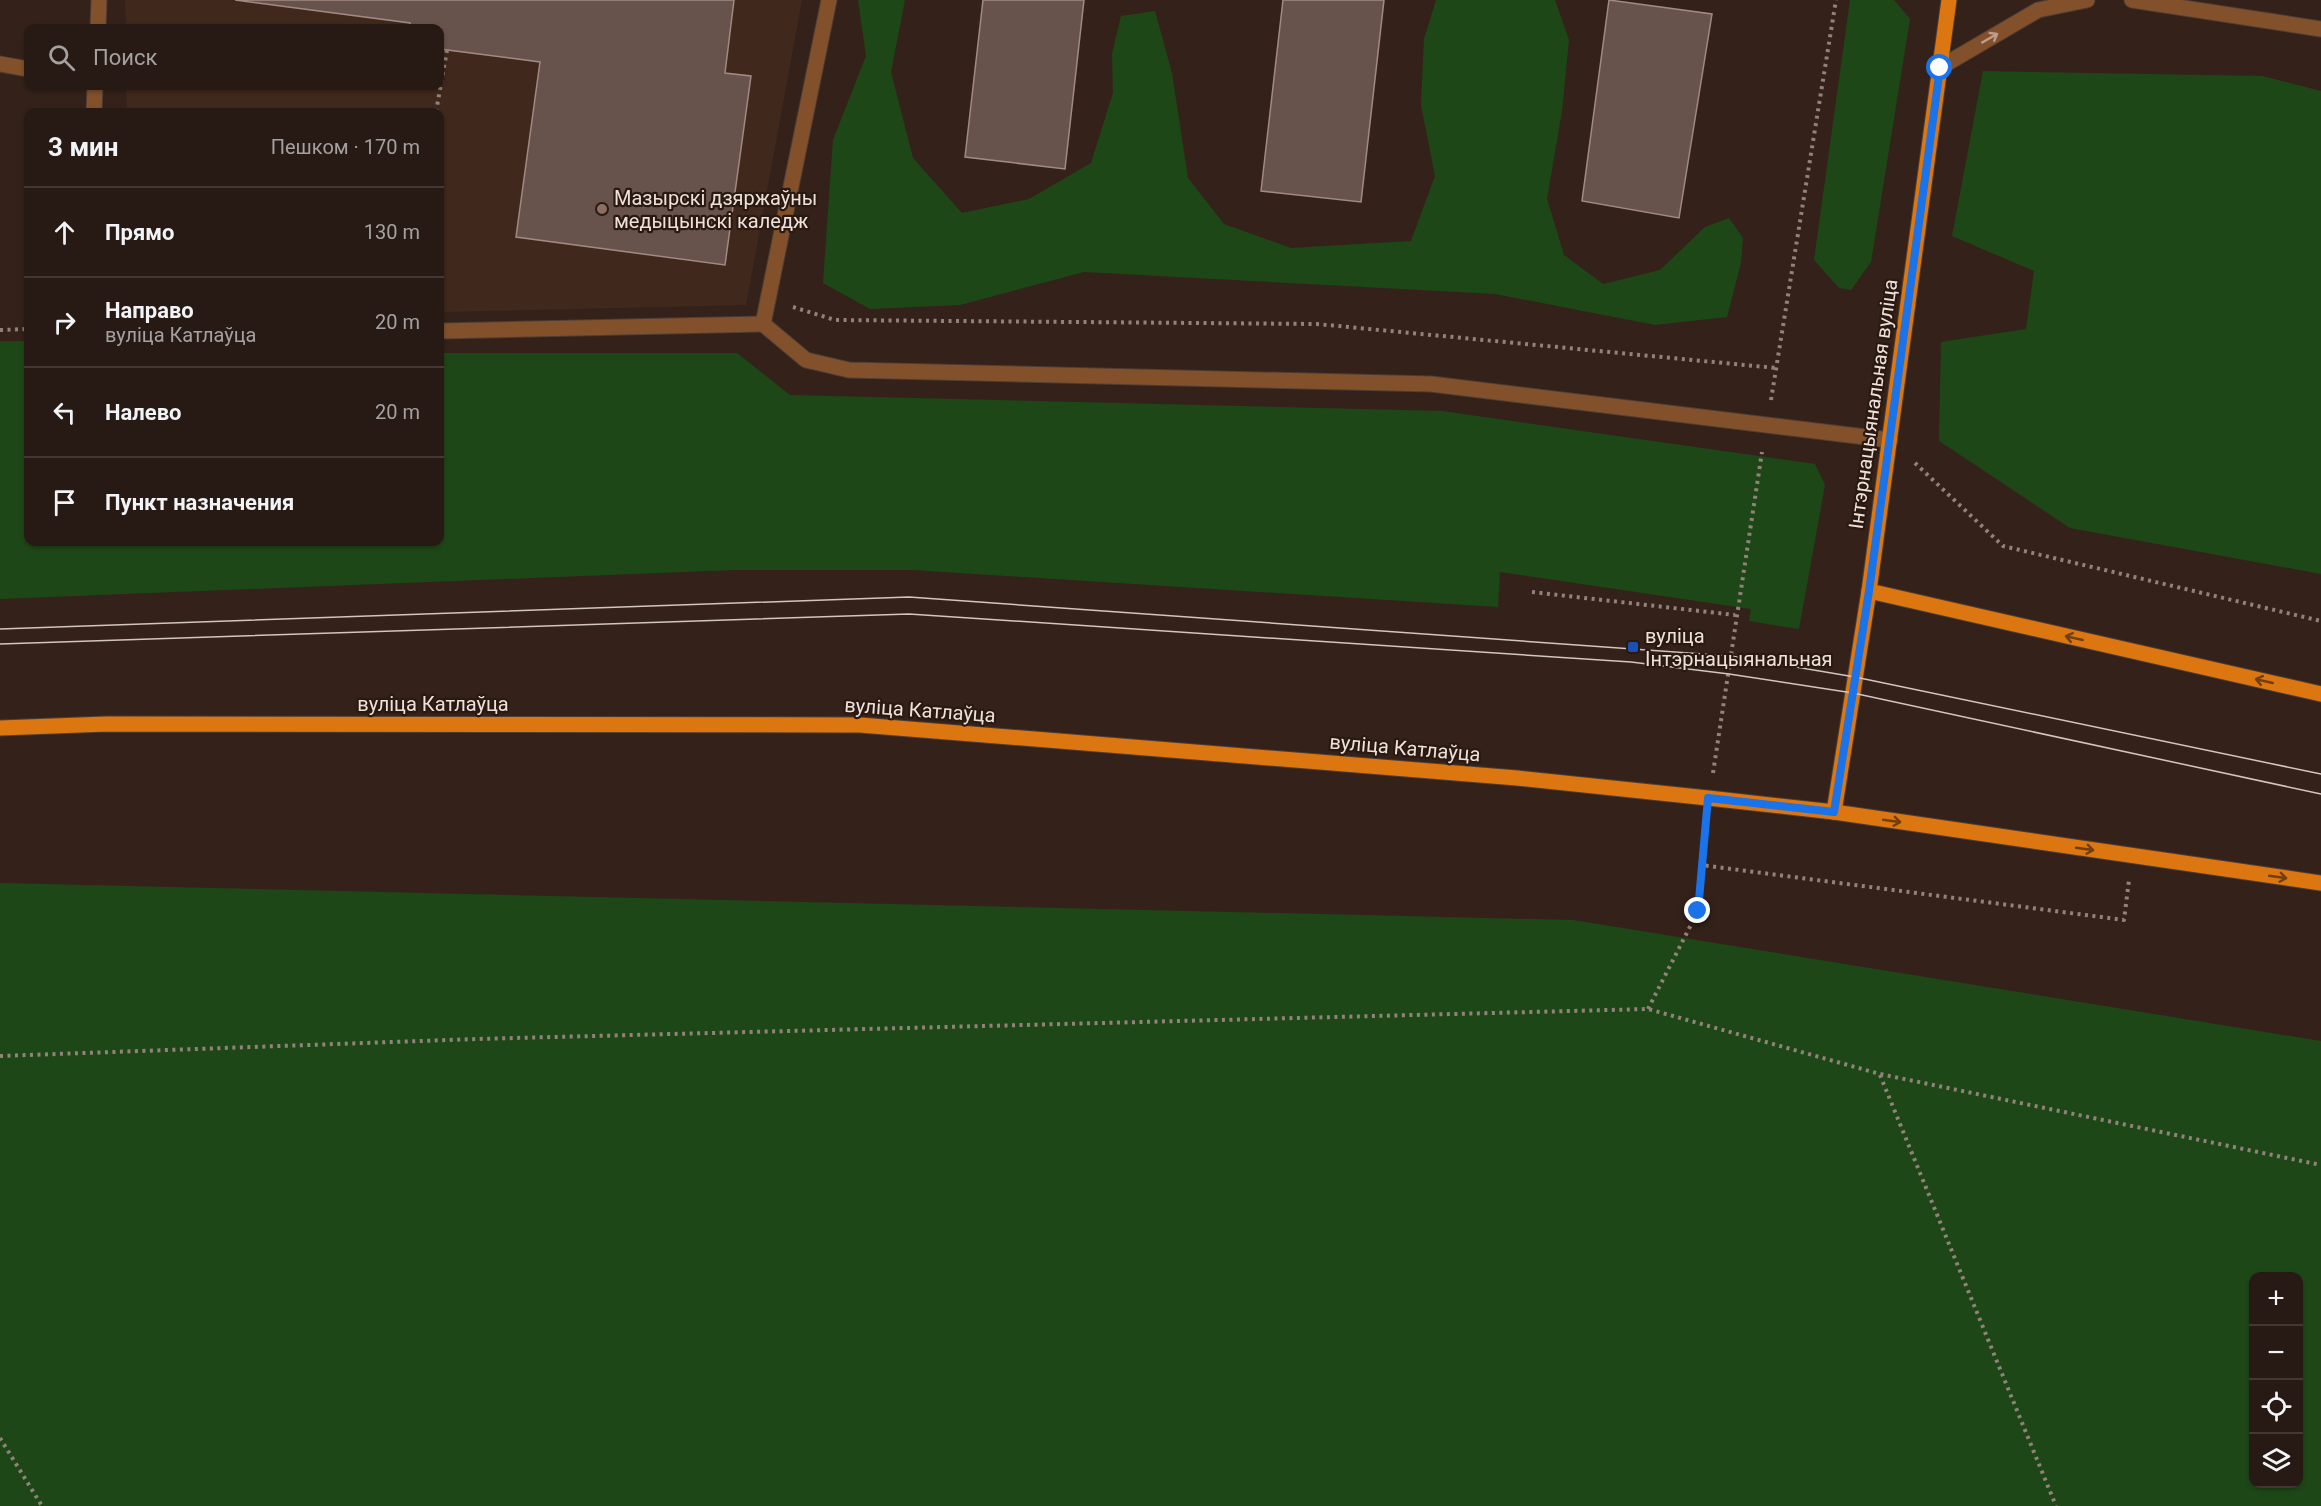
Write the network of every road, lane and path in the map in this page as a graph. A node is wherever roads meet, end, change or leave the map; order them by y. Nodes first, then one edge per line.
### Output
1 (99, 0) edge
2 (829, 0) edge
3 (1836, 0) edge
4 (1949, 0) edge
5 (2087, 0) edge
6 (2132, 0) edge
7 (98, 24) edge
8 (2321, 29) edge
9 (447, 50) dead end
10 (0, 63) edge
11 (444, 67) edge
12 (24, 68) edge
13 (1940, 68) junction
14 (95, 90) edge
15 (440, 90) edge
16 (94, 108) edge
17 (437, 108) edge
18 (768, 299) junction
19 (763, 324) junction
20 (24, 329) edge
21 (0, 330) edge
22 (444, 331) edge
23 (1776, 368) junction
24 (1767, 423) junction
25 (1890, 440) junction
26 (1869, 591) junction
27 (1532, 592) dead end
28 (1736, 615) junction
29 (2321, 621) edge
30 (2321, 694) edge
31 (0, 728) edge
32 (1708, 798) junction
33 (1834, 812) junction
34 (2132, 856) junction
35 (1701, 865) junction
36 (2321, 883) edge
37 (1647, 1009) junction
38 (0, 1056) edge
39 (1880, 1074) junction
40 (2321, 1165) edge
41 (0, 1438) edge
42 (42, 1506) edge
43 (2056, 1506) edge

1 - 7 lane
2 - 18 lane
3 - 23 path
4 - 13 main road, Інтэрнацыянальная вуліца
13 -> 5 lane
6 - 8 lane
9 - 11 path
10 - 12 lane
13 - 25 main road, Інтэрнацыянальная вуліца
14 - 16 lane
15 - 17 path
18 - 19 lane
18 - 23 path
19 - 22 lane
19 - 24 lane
20 - 21 path
23 - 24 path
24 - 25 lane
24 - 28 path
25 - 26 main road, Інтэрнацыянальная вуліца
25 - 29 path
30 -> 26 main road
26 - 33 main road, Інтэрнацыянальная вуліца
27 - 28 path
28 - 32 path
31 - 32 main road, вуліца Катлаўца
32 - 33 main road, вуліца Катлаўца
32 - 35 path
33 -> 34 main road, вуліца Катлаўца
34 - 35 path
34 -> 36 main road, вуліца Катлаўца
35 - 37 path
37 - 38 path
37 - 39 path
39 - 40 path
39 - 43 path
41 - 42 path

